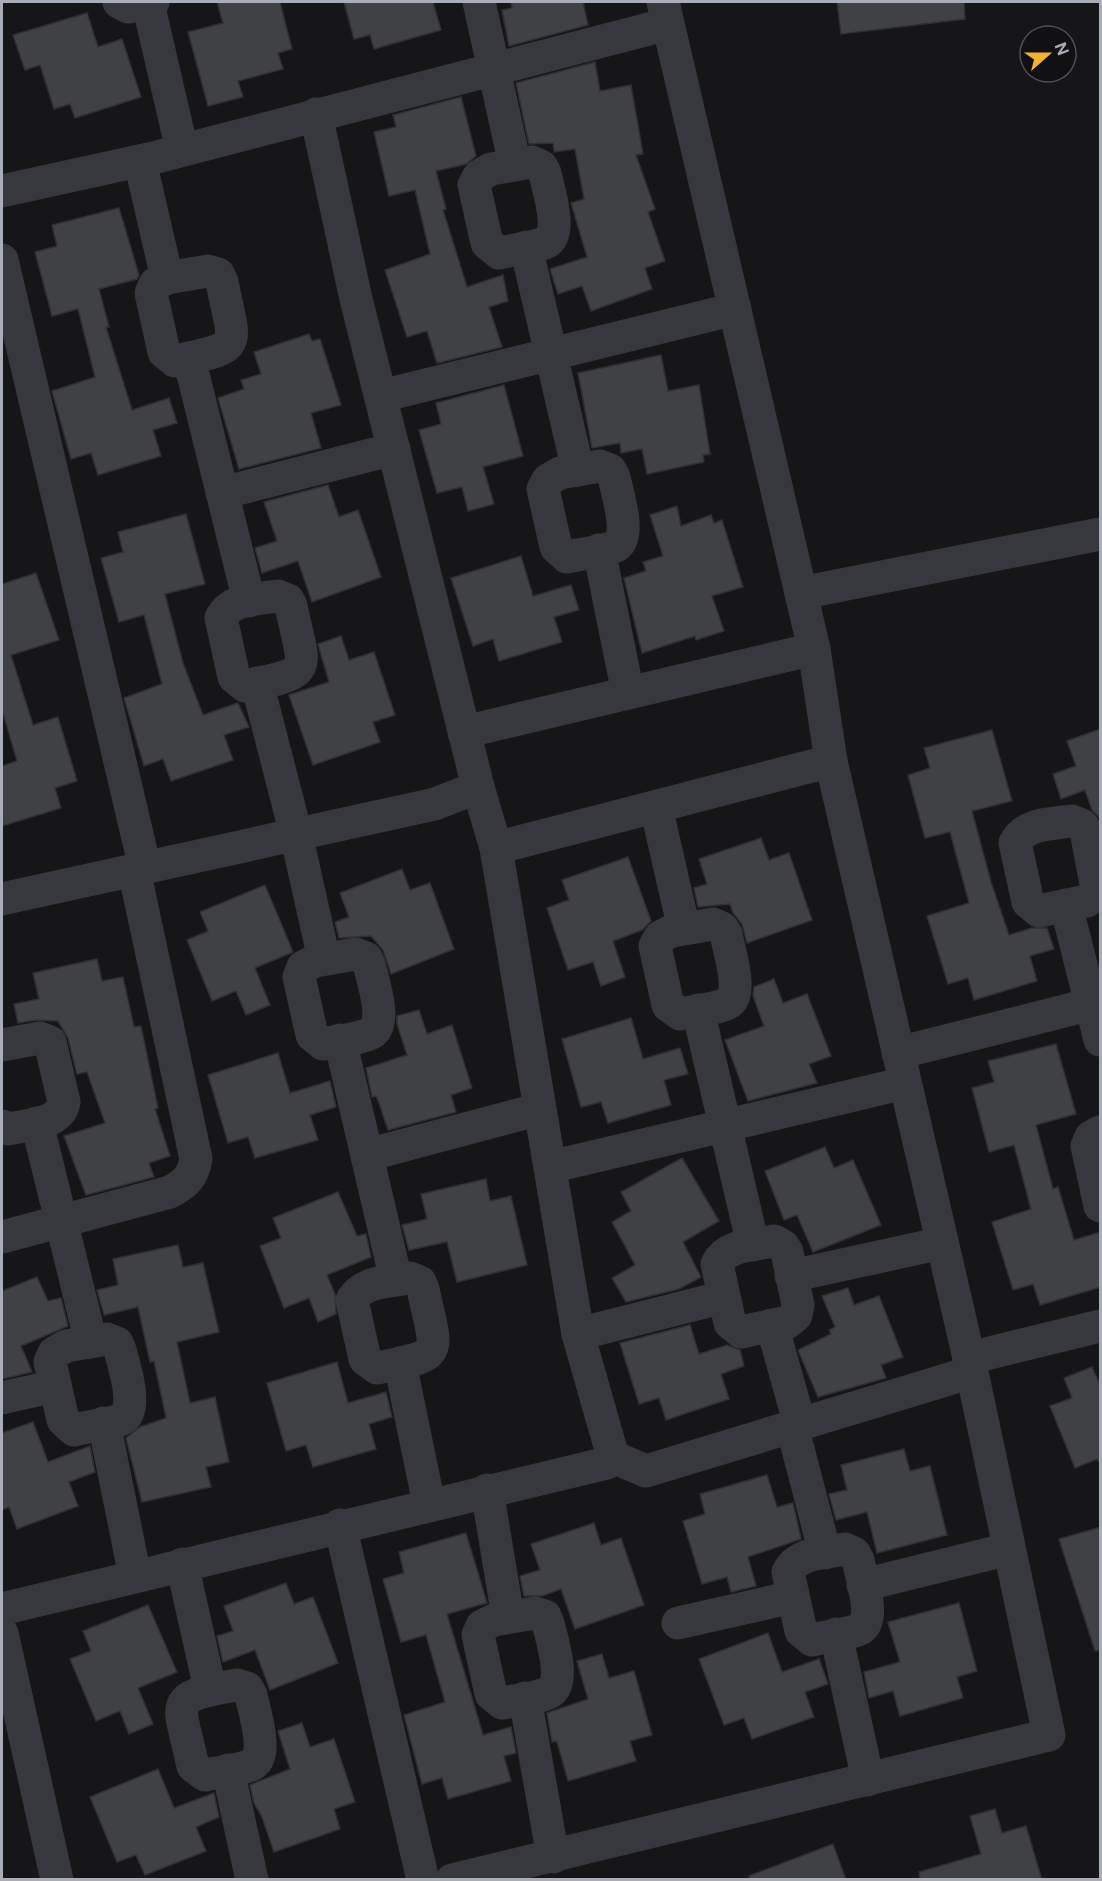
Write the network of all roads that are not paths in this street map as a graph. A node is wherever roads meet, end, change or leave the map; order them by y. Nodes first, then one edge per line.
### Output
1 (140, 2) edge
2 (480, 2) edge
3 (665, 13) edge
4 (496, 69) junction
5 (316, 114) junction
6 (182, 150) junction
7 (140, 161) junction
8 (515, 165) junction
9 (2, 191) edge
10 (526, 247) junction
11 (2, 260) edge
12 (168, 278) junction
13 (735, 309) junction
14 (552, 354) junction
15 (189, 358) junction
16 (381, 396) junction
17 (394, 449) junction
18 (578, 470) junction
19 (222, 493) junction
20 (1101, 534) edge
21 (599, 550) junction
22 (801, 593) junction
23 (249, 601) junction
24 (814, 648) junction
25 (257, 683) junction
26 (628, 693) junction
27 (464, 732) junction
28 (831, 762) junction
29 (478, 787) junction
30 (656, 807) junction
31 (296, 834) junction
32 (496, 848) junction
33 (139, 869) junction
34 (2, 899) edge
35 (1066, 905) dead end
36 (684, 929) junction
37 (324, 959) junction
38 (1096, 1004) edge
39 (698, 1010) junction
40 (340, 1040) junction
41 (1101, 1040) edge
42 (2, 1045) edge
43 (901, 1068) junction
44 (540, 1110) junction
45 (37, 1122) junction
46 (725, 1125) junction
47 (2, 1126) edge
48 (1101, 1132) edge
49 (367, 1155) junction
50 (550, 1167) junction
51 (1101, 1206) edge
52 (63, 1221) junction
53 (2, 1238) edge
54 (942, 1243) junction
55 (753, 1245) junction
56 (792, 1276) junction
57 (396, 1280) junction
58 (724, 1297) junction
59 (772, 1325) junction
60 (1101, 1326) edge
61 (578, 1334) junction
62 (91, 1342) junction
63 (400, 1364) junction
64 (970, 1365) junction
65 (55, 1386) junction
66 (2, 1398) edge
67 (104, 1423) junction
68 (796, 1425) junction
69 (613, 1457) junction
70 (487, 1491) junction
71 (429, 1504) junction
72 (340, 1525) junction
73 (1009, 1549) junction
74 (825, 1553) junction
75 (182, 1564) junction
76 (135, 1576) junction
77 (863, 1585) junction
78 (793, 1597) junction
79 (2, 1609) edge
80 (508, 1617) junction
81 (678, 1623) dead end
82 (2, 1633) edge
83 (836, 1634) junction
84 (210, 1689) junction
85 (525, 1698) junction
86 (228, 1770) junction
87 (868, 1780) junction
88 (553, 1857) junction
89 (57, 1880) edge
90 (252, 1880) edge
91 (423, 1880) edge
92 (452, 1880) edge

1 - 6 street
2 - 4 street
3 - 4 street
3 - 13 street
4 - 5 street
4 - 8 street
5 - 6 street
5 - 16 street
6 - 7 street
7 - 9 street
7 - 12 street
8 - 10 street
8 - 10 street
10 - 14 street
11 - 33 street
12 - 15 street
12 - 15 street
13 - 14 street
13 - 22 street
14 - 16 street
14 - 18 street
15 - 19 street
16 - 17 street
17 - 19 street
17 - 27 street
18 - 21 street
18 - 21 street
19 - 23 street
20 - 22 street
21 - 26 street
22 - 24 street
23 - 25 street
23 - 25 street
24 - 26 street
24 - 28 street
25 - 31 street
26 - 27 street
27 - 29 street
28 - 30 street
28 - 43 street
29 - 31 street
29 - 32 street
30 - 32 street
30 - 36 street
31 - 33 street
31 - 37 street
32 - 44 street
33 - 34 street
33 - 52 street
35 - 38 street
36 - 39 street
36 - 39 street
37 - 40 street
37 - 40 street
38 - 41 street
38 - 43 street
39 - 46 street
40 - 49 street
42 - 45 street
43 - 46 street
43 - 54 street
44 - 49 street
44 - 50 street
45 - 47 street
45 - 52 street
46 - 50 street
46 - 55 street
48 - 51 street
49 - 57 street
50 - 61 street
52 - 53 street
52 - 62 street
54 - 56 street
54 - 64 street
55 - 56 street
55 - 58 street
56 - 59 street
57 - 63 street
57 - 63 street
58 - 59 street
58 - 61 street
59 - 68 street
60 - 64 street
61 - 69 street
62 - 65 street
62 - 67 street
63 - 71 street
64 - 68 street
64 - 73 street
65 - 66 street
65 - 67 street
67 - 76 street
68 - 69 street
68 - 74 street
69 - 70 street
70 - 71 street
70 - 80 street
71 - 72 street
72 - 75 street
72 - 91 street
73 - 77 street
73 - 87 street
74 - 77 street
74 - 78 street
75 - 76 street
75 - 84 street
76 - 79 street
77 - 83 street
78 - 81 street
78 - 83 street
80 - 85 street
80 - 85 street
82 - 89 street
83 - 87 street
84 - 86 street
84 - 86 street
85 - 88 street
86 - 90 street
87 - 88 street
88 - 92 street

